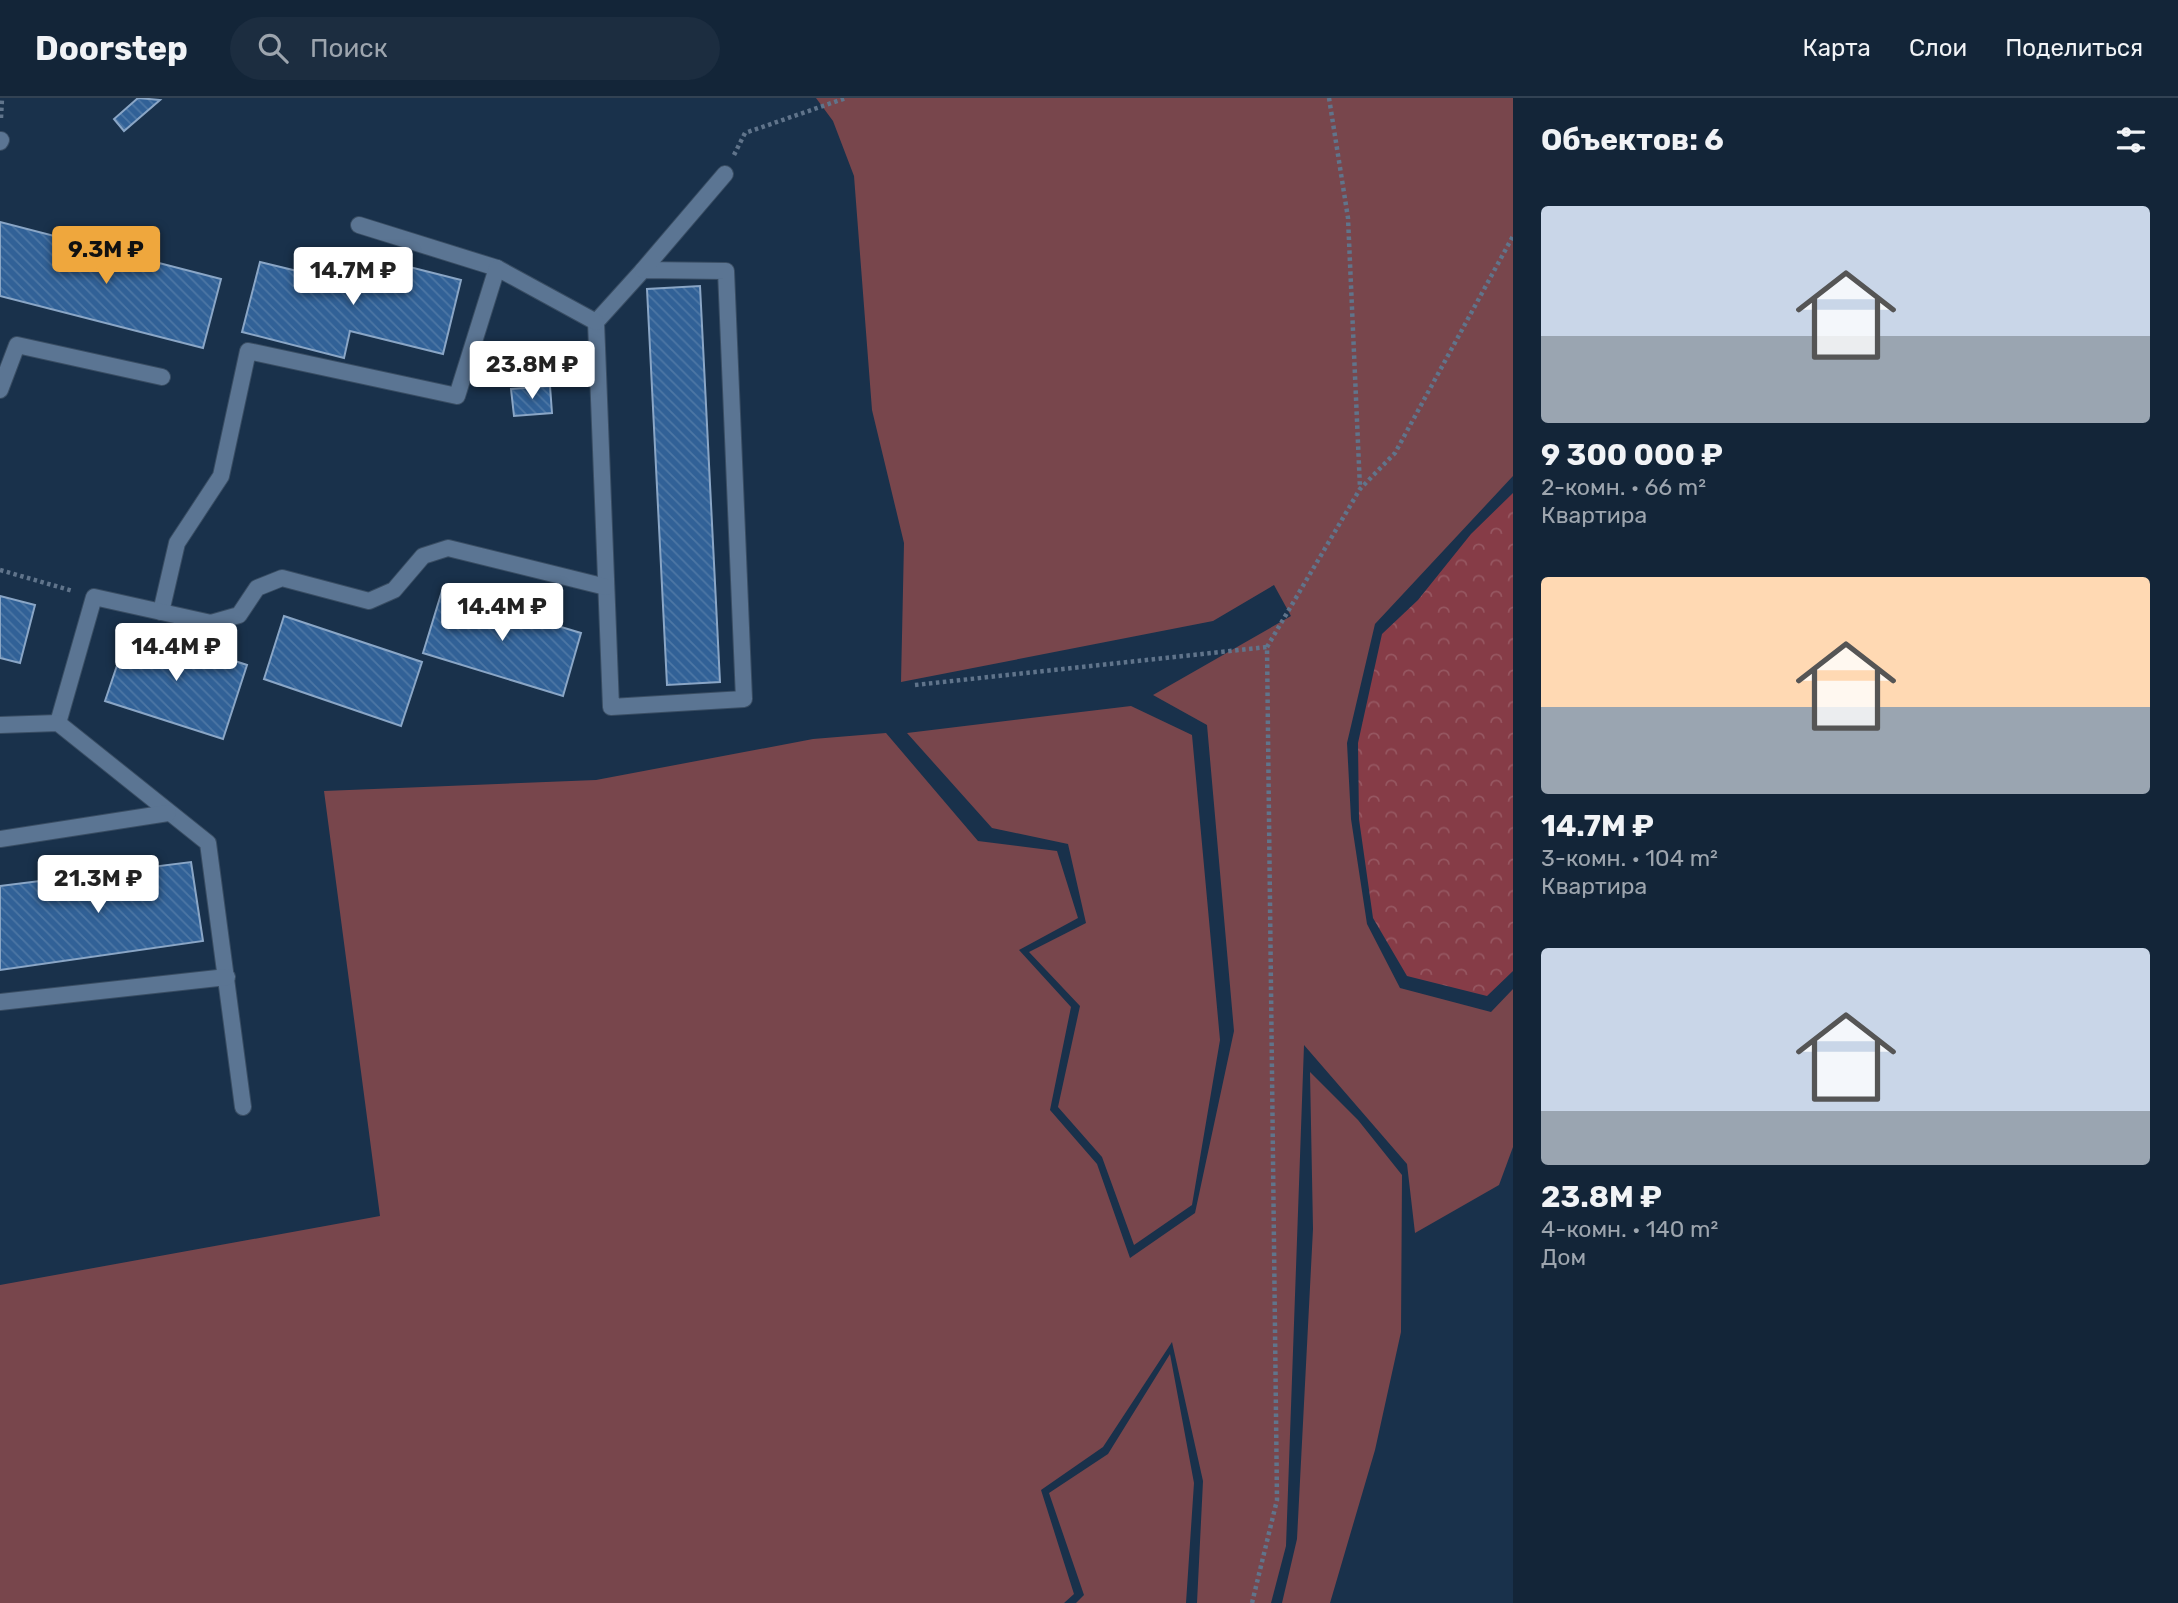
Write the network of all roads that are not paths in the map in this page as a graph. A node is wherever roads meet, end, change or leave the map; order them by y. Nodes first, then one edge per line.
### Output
1 (725, 174) road end
2 (359, 225) dead end
3 (497, 268) junction
4 (643, 270) junction
5 (596, 322) junction
6 (162, 377) dead end
7 (0, 390) edge
8 (606, 587) junction
9 (161, 612) junction
10 (58, 723) junction
11 (0, 725) edge
12 (168, 813) junction
13 (0, 839) edge
14 (227, 977) junction
15 (0, 1002) edge
16 (243, 1107) dead end

1 - 4 lane
2 - 3 lane
3 - 5 lane
3 - 9 lane
4 - 5 lane
4 - 8 lane
5 - 8 lane
6 - 7 lane
8 - 9 lane
9 - 10 lane
10 - 11 lane
10 - 12 lane
12 - 13 lane
12 - 14 lane
14 - 15 lane
14 - 16 lane

